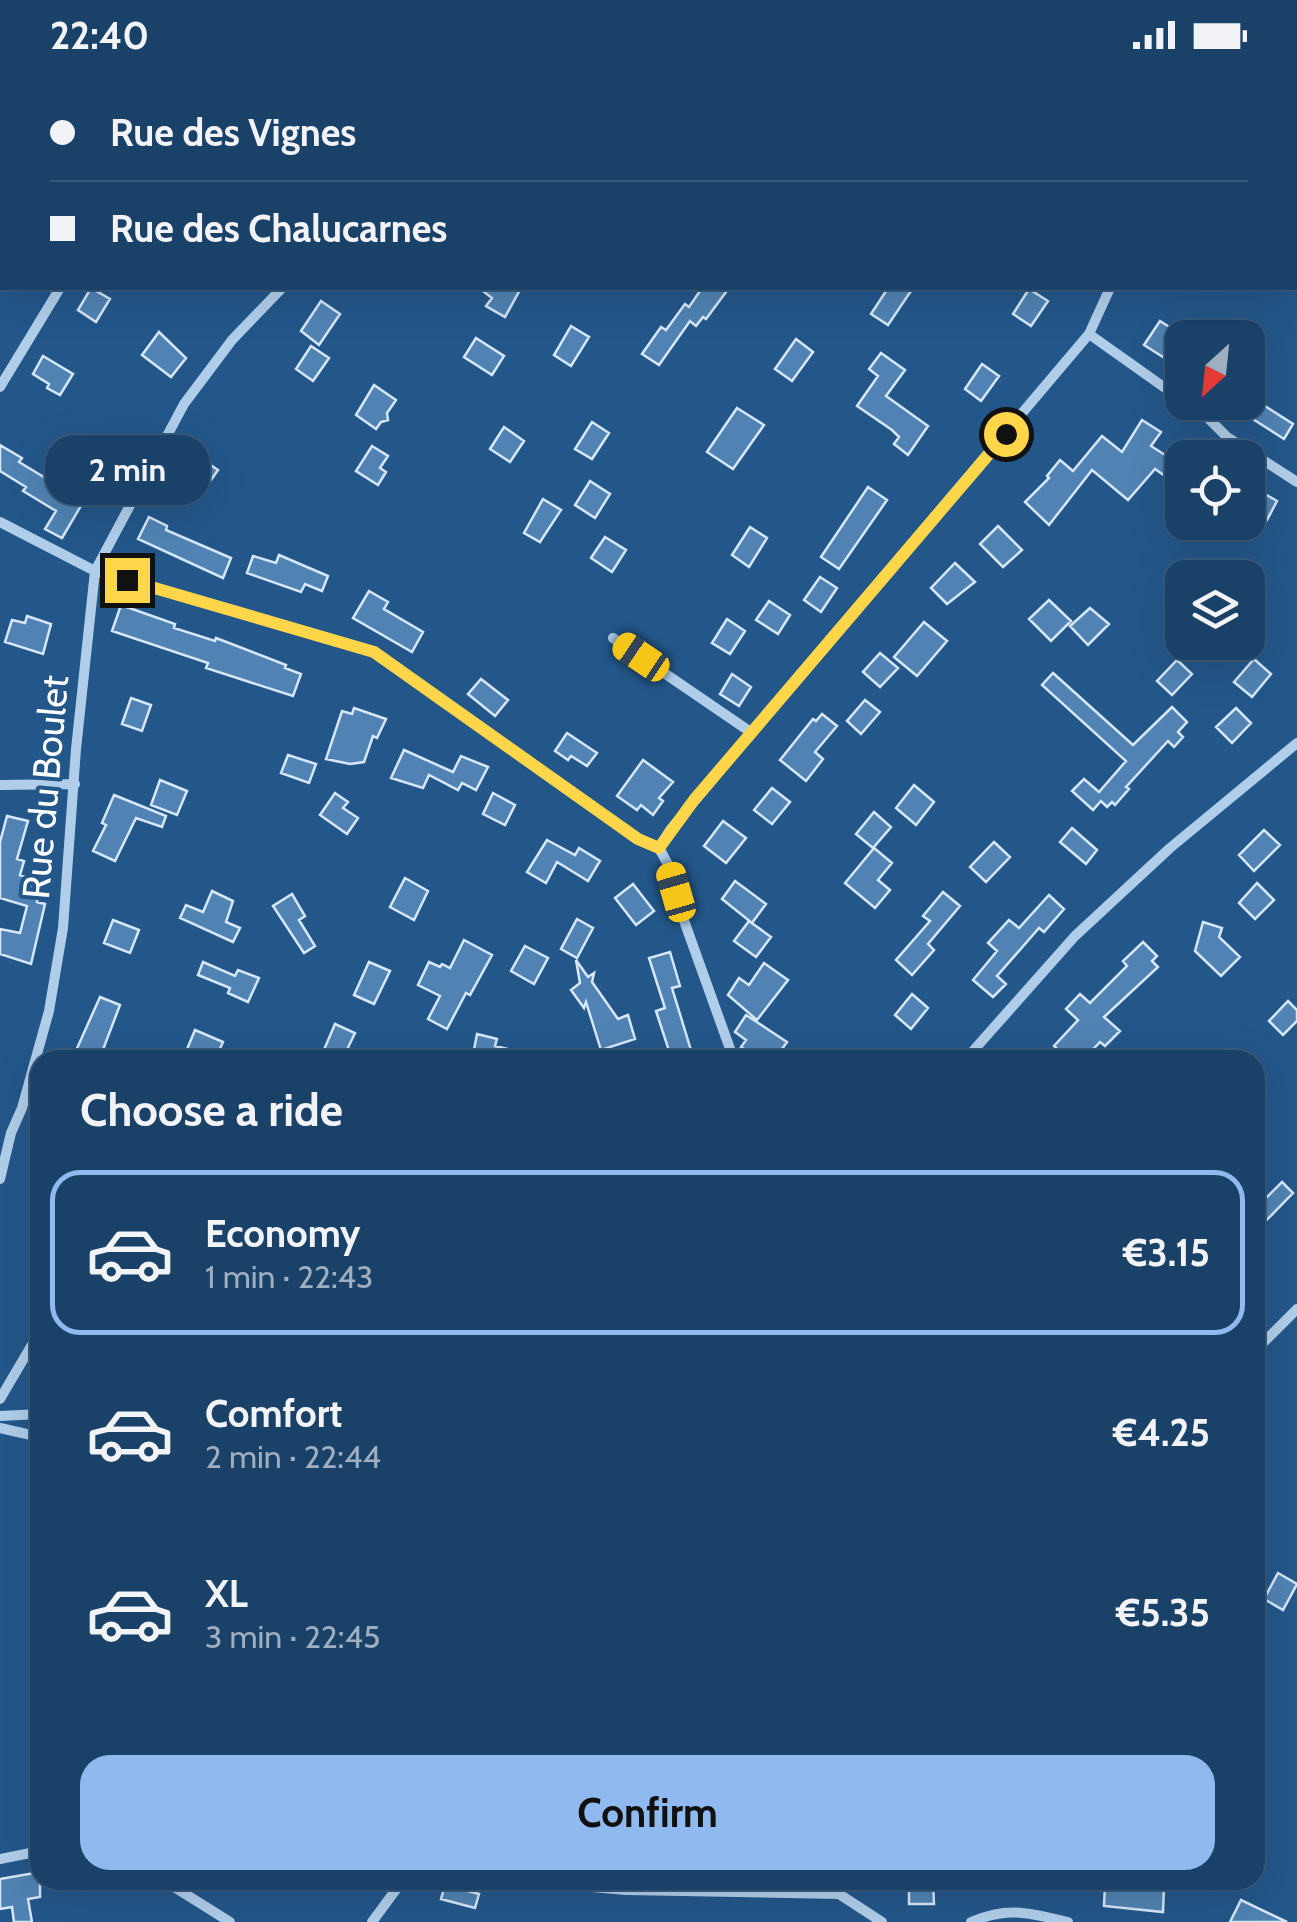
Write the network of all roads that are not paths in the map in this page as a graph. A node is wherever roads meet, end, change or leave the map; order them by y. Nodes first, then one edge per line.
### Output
1 (59, 290) edge
2 (280, 290) edge
3 (1109, 290) edge
4 (1089, 334) junction
5 (0, 387) edge
6 (1165, 388) edge
7 (1210, 420) edge
8 (1297, 482) edge
9 (0, 522) edge
10 (95, 570) junction
11 (614, 638) dead end
12 (752, 732) junction
13 (1297, 743) edge
14 (74, 784) junction
15 (0, 785) edge
16 (659, 848) junction
17 (38, 1050) edge
18 (730, 1050) edge
19 (974, 1050) edge
20 (30, 1079) edge
21 (0, 1180) edge
22 (1297, 1310) edge
23 (1265, 1341) edge
24 (30, 1348) edge
25 (0, 1399) edge
26 (30, 1414) edge
27 (0, 1416) edge
28 (0, 1428) edge
29 (30, 1435) edge
30 (30, 1853) edge
31 (0, 1859) edge
32 (179, 1890) edge
33 (396, 1890) edge
34 (654, 1890) edge
35 (839, 1890) edge
36 (839, 1894) junction
37 (230, 1922) edge
38 (372, 1922) edge
39 (882, 1922) edge
40 (971, 1922) edge
41 (1068, 1922) edge

1 - 5 street
2 - 10 street
3 - 4 street
4 - 6 street
4 - 12 street
7 - 8 street
9 - 10 street
10 - 14 street, Rue du Boulet
10 - 16 street
11 - 12 street
12 - 16 street
13 - 19 street
14 - 15 street
14 - 17 street, Rue du Boulet
16 - 18 street
20 - 21 street, Rue du Boulet
22 - 23 street
24 - 25 street
26 - 27 street
28 - 29 street
30 - 31 street
32 - 37 street
33 - 38 street
34 - 36 street
35 - 36 street
36 - 39 street
40 - 41 street

